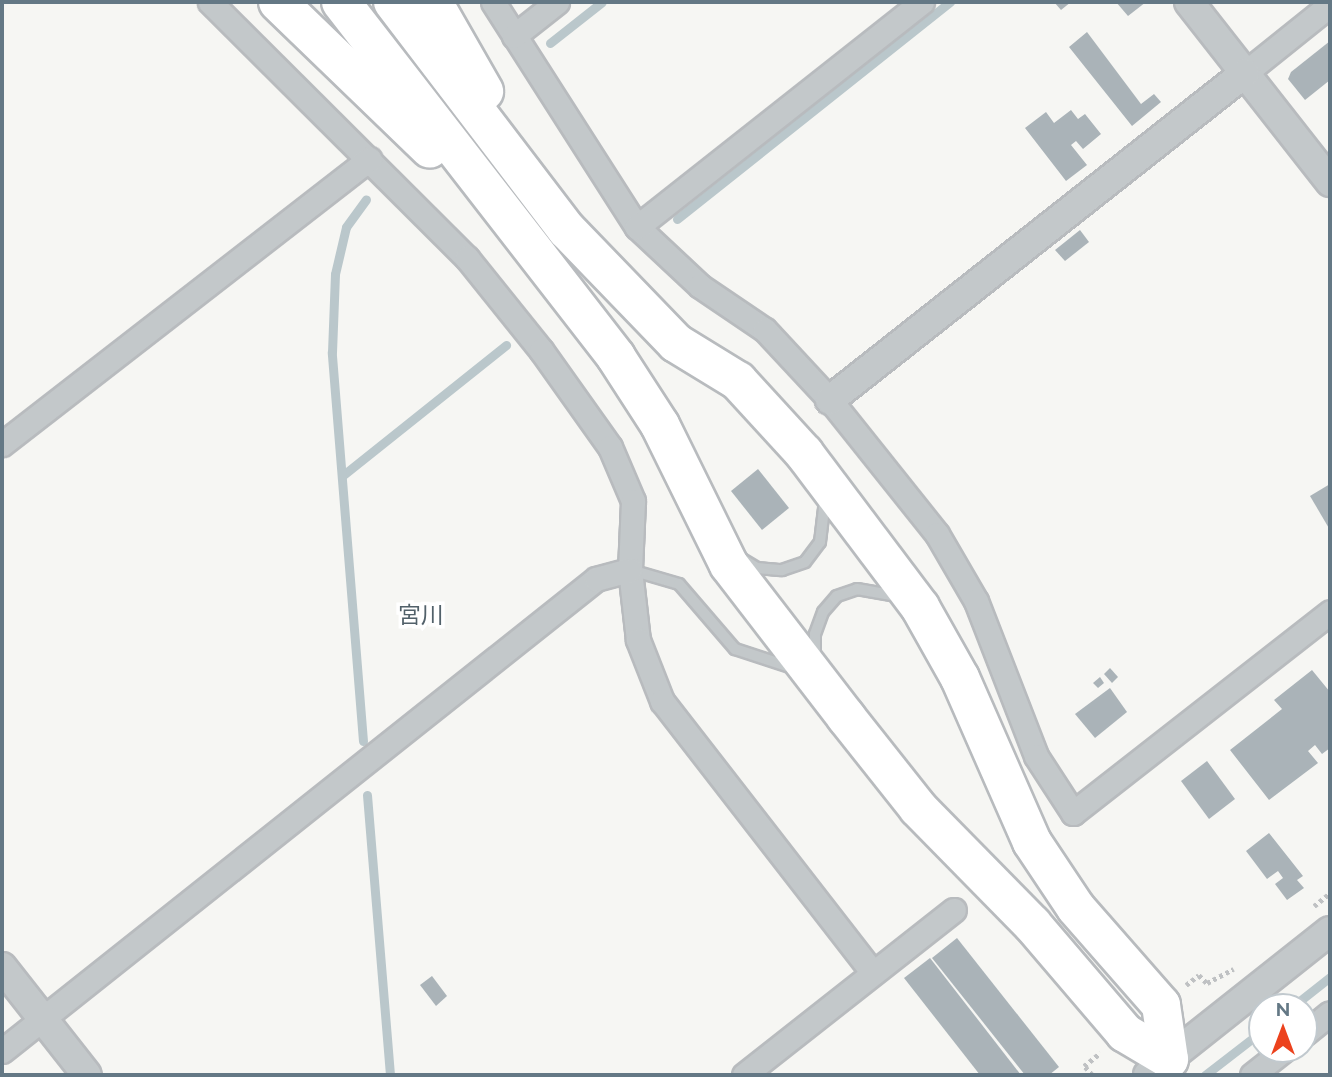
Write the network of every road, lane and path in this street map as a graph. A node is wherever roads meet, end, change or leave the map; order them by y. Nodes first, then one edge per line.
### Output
1 (211, 2) edge
2 (278, 2) edge
3 (341, 2) edge
4 (393, 2) edge
5 (433, 2) edge
6 (493, 2) edge
7 (557, 2) edge
8 (922, 2) edge
9 (1189, 2) edge
10 (1330, 5) edge
11 (514, 36) junction
12 (1245, 73) junction
13 (369, 159) junction
14 (1330, 182) edge
15 (556, 216) junction
16 (637, 227) junction
17 (522, 238) junction
18 (830, 400) junction
19 (2, 444) edge
20 (820, 473) junction
21 (711, 532) junction
22 (631, 570) junction
23 (920, 607) junction
24 (1330, 612) edge
25 (814, 675) junction
26 (954, 910) dead end
27 (1330, 931) edge
28 (2, 967) edge
29 (873, 973) junction
30 (1207, 984) dead end
31 (1185, 986) dead end
32 (43, 1018) junction
33 (1103, 1050) dead end
34 (2, 1051) edge
35 (1267, 1063) edge
36 (1169, 1070) edge
37 (87, 1075) edge
38 (744, 1075) edge
39 (1092, 1075) edge
40 (1252, 1075) edge

1 - 13 street
2 - 17 highway
3 - 17 highway
4 - 15 highway
5 - 15 highway
6 - 11 street
7 - 11 street
8 - 16 street
9 - 12 street
10 - 12 street
11 - 16 street
12 - 14 street
12 - 18 street
13 - 19 street
13 - 22 street
15 - 20 highway
16 - 18 street
17 - 21 highway
18 - 24 street
20 - 21 lane
20 - 23 highway
21 - 25 highway
22 - 25 lane
22 - 29 street
22 - 32 street
23 - 25 lane
23 - 36 highway
25 - 36 highway
26 - 29 street
27 - 36 street
28 - 32 street
29 - 38 street
30 - 31 path
32 - 34 street
32 - 37 street
33 - 39 path
35 - 40 street

